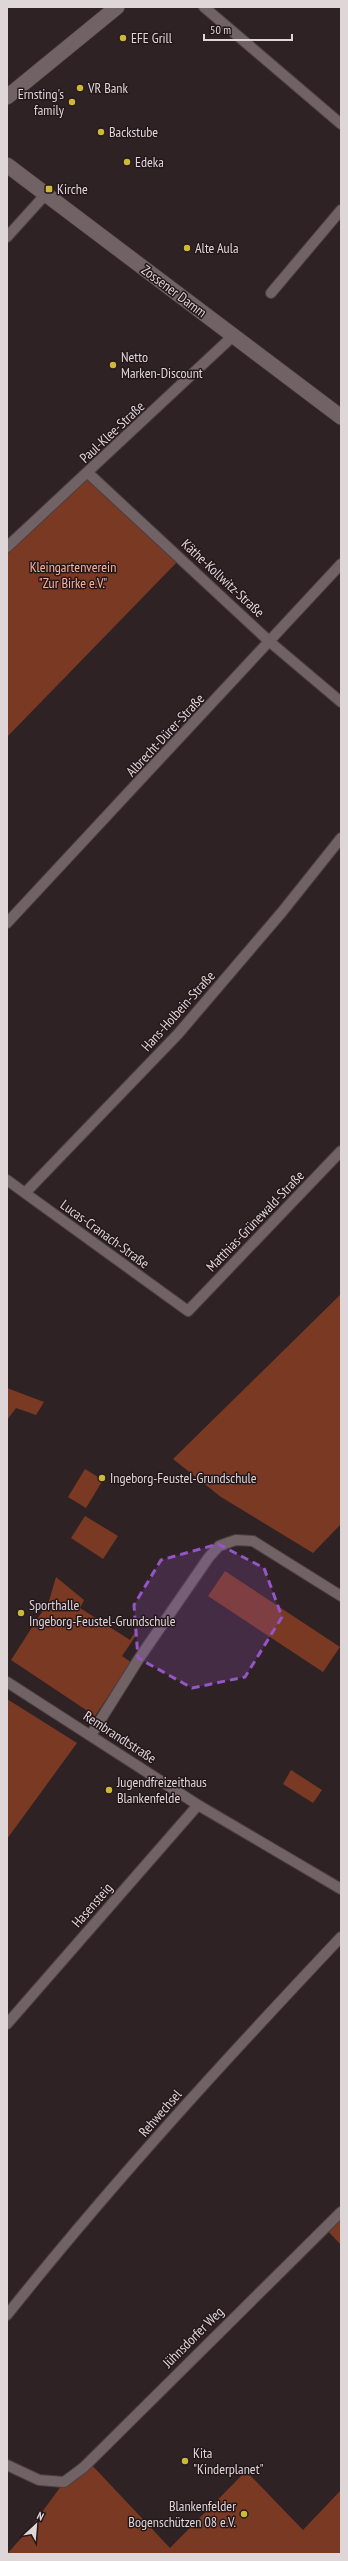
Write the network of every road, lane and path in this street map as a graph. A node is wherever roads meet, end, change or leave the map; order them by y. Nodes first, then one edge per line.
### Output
1 (117, 7) edge
2 (204, 7) edge
3 (7, 97) edge
4 (341, 124) edge
5 (7, 165) edge
6 (45, 195) junction
7 (341, 210) edge
8 (7, 237) edge
9 (271, 293) dead end
10 (233, 336) junction
11 (340, 415) edge
12 (88, 473) junction
13 (7, 547) edge
14 (341, 564) edge
15 (270, 642) junction
16 (341, 702) edge
17 (341, 838) edge
18 (7, 923) edge
19 (341, 1151) edge
20 (7, 1180) edge
21 (25, 1193) junction
22 (188, 1311) joint
23 (341, 1596) edge
24 (7, 1682) edge
25 (91, 1735) junction
26 (198, 1804) junction
27 (341, 1889) edge
28 (341, 1937) edge
29 (7, 2024) edge
30 (341, 2212) edge
31 (7, 2315) edge
32 (7, 2465) edge

1 - 3 main road
2 - 4 street
5 - 6 main road, Zossener Damm
6 - 8 street
6 - 10 main road, Zossener Damm
7 - 9 street
10 - 11 main road, Zossener Damm
10 - 12 street, Paul-Klee-Straße
12 - 13 street, Paul-Klee-Straße
12 - 15 street, Käthe-Kollwitz-Straße
14 - 15 street, Albrecht-Dürer-Straße
15 - 16 street, Käthe-Kollwitz-Straße
15 - 18 street, Albrecht-Dürer-Straße
17 - 21 street, Hans-Holbein-Straße
19 - 22 street, Matthias-Grünewald-Straße
20 - 21 street, Lucas-Cranach-Straße
21 - 22 street, Lucas-Cranach-Straße
23 - 25 street
24 - 25 street, Rembrandtstraße
25 - 26 street, Rembrandtstraße
26 - 27 street, Rembrandtstraße
26 - 29 street, Hasensteig
28 - 31 street, Rehwechsel
30 - 32 street, Jühnsdorfer Weg

